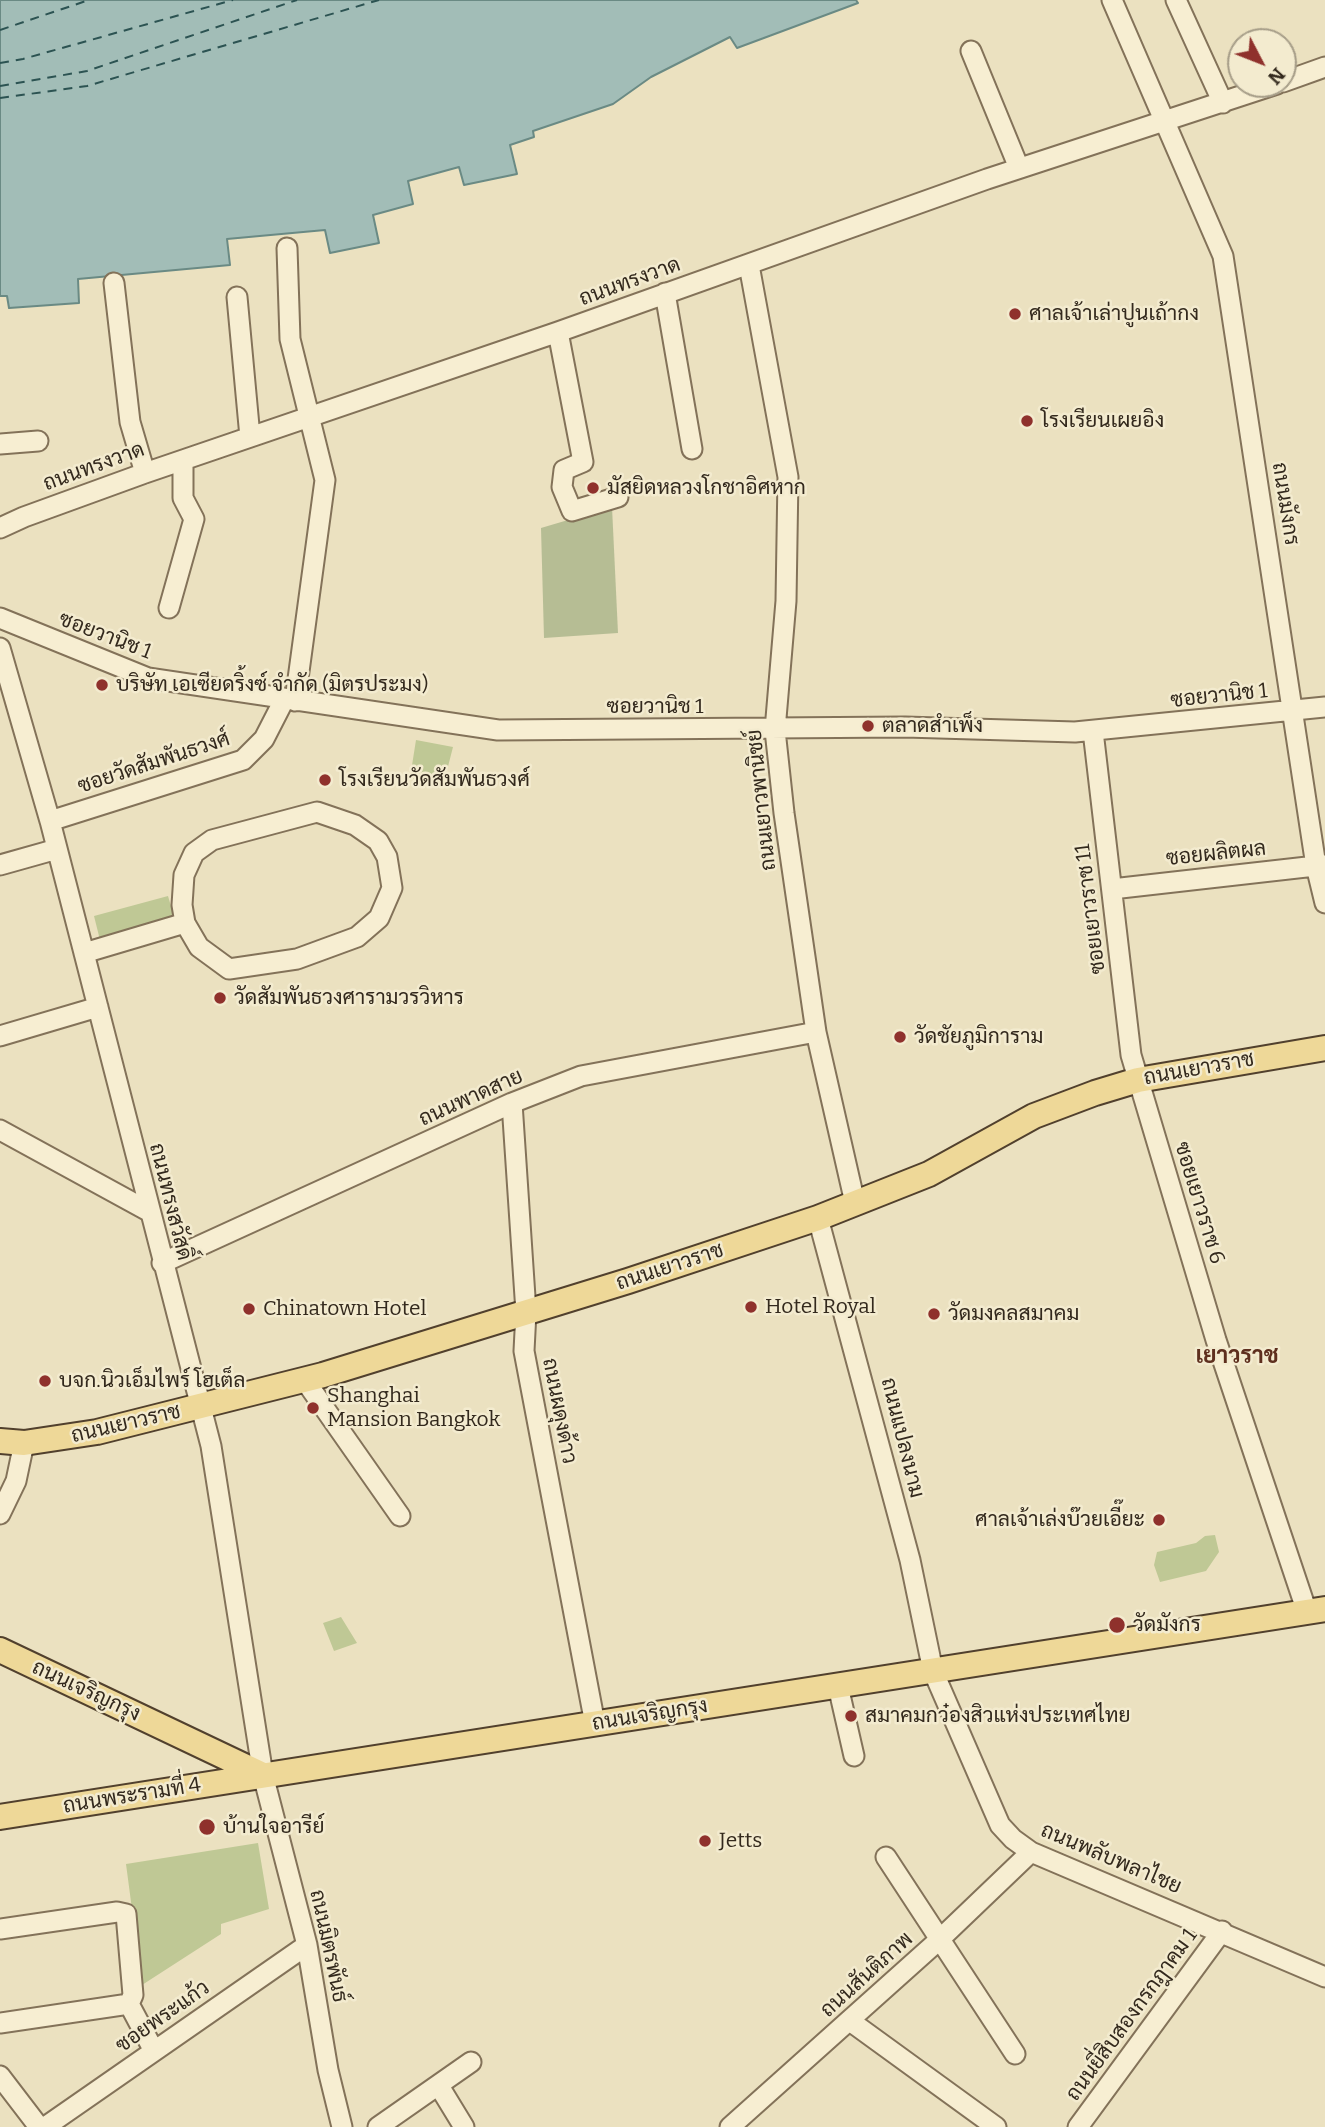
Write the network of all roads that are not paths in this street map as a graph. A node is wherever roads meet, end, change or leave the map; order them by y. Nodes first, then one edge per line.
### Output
1 (1112, 0) edge
2 (1176, 0) edge
3 (971, 51) dead end
4 (1325, 67) edge
5 (1297, 77) edge
6 (1237, 98) edge
7 (1223, 103) junction
8 (1165, 121) junction
9 (1019, 168) junction
10 (287, 248) dead end
11 (749, 265) junction
12 (114, 282) dead end
13 (665, 293) junction
14 (237, 297) dead end
15 (558, 332) junction
16 (307, 417) junction
17 (250, 437) junction
18 (37, 441) dead end
19 (0, 444) edge
20 (692, 449) dead end
21 (183, 461) junction
22 (145, 473) junction
23 (618, 497) dead end
24 (0, 528) edge
25 (169, 608) dead end
26 (0, 618) edge
27 (0, 648) edge
28 (289, 701) junction
29 (1325, 707) edge
30 (1294, 710) junction
31 (8, 711) edge
32 (775, 730) junction
33 (1093, 731) junction
34 (50, 821) junction
35 (57, 849) junction
36 (0, 865) edge
37 (1320, 866) edge
38 (1112, 888) junction
39 (1325, 903) edge
40 (185, 923) junction
41 (84, 953) junction
42 (98, 1007) junction
43 (1, 1031) edge
44 (816, 1032) junction
45 (1325, 1048) edge
46 (1138, 1080) junction
47 (512, 1103) junction
48 (0, 1130) edge
49 (855, 1203) junction
50 (150, 1212) junction
51 (818, 1218) junction
52 (162, 1263) junction
53 (526, 1312) junction
54 (304, 1379) junction
55 (199, 1407) junction
56 (12, 1442) edge
57 (0, 1514) edge
58 (400, 1516) dead end
59 (1316, 1611) edge
60 (0, 1650) edge
61 (933, 1671) junction
62 (838, 1686) junction
63 (595, 1724) junction
64 (853, 1756) dead end
65 (263, 1775) junction
66 (0, 1817) edge
67 (1031, 1852) junction
68 (886, 1857) dead end
69 (0, 1929) edge
70 (1222, 1931) junction
71 (939, 1940) junction
72 (307, 1945) junction
73 (1325, 1977) edge
74 (129, 2004) junction
75 (850, 2021) junction
76 (0, 2023) edge
77 (154, 2051) junction
78 (1015, 2054) dead end
79 (471, 2062) dead end
80 (0, 2076) edge
81 (439, 2086) junction
82 (39, 2127) edge
83 (45, 2127) edge
84 (342, 2127) edge
85 (378, 2127) edge
86 (464, 2127) edge
87 (730, 2127) edge
88 (996, 2127) edge
89 (1079, 2127) edge

1 - 8 street, ถนนมังกร
2 - 7 street
3 - 9 street
4 - 5 street
6 - 7 street, ถนนทรงวาด
7 - 8 street, ถนนทรงวาด
8 - 9 street, ถนนทรงวาด
8 - 30 street, ถนนมังกร
9 - 11 street, ถนนทรงวาด
10 - 16 street, ซอยวัดสัมพันธวงศ์
11 - 13 street, ถนนทรงวาด
11 - 32 street, ถนนเยาวพานิชย์
12 - 22 street
13 - 15 street, ถนนทรงวาด
13 - 20 street
14 - 17 street
15 - 16 street, ถนนทรงวาด
15 - 23 street
16 - 17 street, ถนนทรงวาด
16 - 28 street, ซอยวัดสัมพันธวงศ์
17 - 21 street, ถนนทรงวาด
18 - 19 street
21 - 22 street, ถนนทรงวาด
21 - 25 street
22 - 24 street, ถนนทรงวาด
26 - 28 street, ซอยวานิช 1
27 - 31 street, ถนนทรงสวัสดิ์
28 - 32 street, ซอยวานิช 1
28 - 34 street, ซอยวัดสัมพันธวงศ์
29 - 30 street, ซอยวานิช 1
30 - 33 street, ซอยวานิช 1
30 - 37 street, ถนนมังกร
31 - 34 street, ถนนทรงสวัสดิ์
32 - 33 street, ซอยวานิช 1
32 - 44 street, ถนนเยาวพานิชย์
33 - 38 street, ซอยเยาวราช 11
34 - 35 street, ถนนทรงสวัสดิ์
35 - 36 street
35 - 41 street, ถนนทรงสวัสดิ์
37 - 38 street, ซอยผลิตผล
37 - 39 street, ถนนมังกร
38 - 46 street, ซอยเยาวราช 11
40 - 40 street
40 - 41 street
41 - 42 street, ถนนทรงสวัสดิ์
42 - 43 street
42 - 50 street, ถนนทรงสวัสดิ์
44 - 47 street, ถนนพาดสาย
44 - 49 street, ถนนเยาวพานิชย์
45 - 46 main road, ถนนเยาวราช
46 - 49 main road, ถนนเยาวราช
46 - 59 street, ซอยเยาวราช 6
47 - 52 street, ถนนพาดสาย
47 - 53 street, ถนนผดุงด้าว
48 - 50 street
49 - 51 main road, ถนนเยาวราช
50 - 52 street, ถนนทรงสวัสดิ์
51 - 53 main road, ถนนเยาวราช
51 - 61 street, ถนนแปลงนาม
52 - 55 street, ถนนทรงสวัสดิ์
53 - 54 main road, ถนนเยาวราช
53 - 63 street, ถนนผดุงด้าว
54 - 55 main road, ถนนเยาวราช
54 - 58 street
55 - 56 main road, ถนนเยาวราช
55 - 65 street, ถนนทรงสวัสดิ์
56 - 57 street
59 - 61 main road, ถนนเจริญกรุง
60 - 65 main road, ถนนเจริญกรุง
61 - 62 main road, ถนนเจริญกรุง
61 - 67 street, ถนนพลับพลาไชย
62 - 63 main road, ถนนเจริญกรุง
62 - 64 street
63 - 65 main road, ถนนเจริญกรุง
65 - 66 main road, ถนนพระรามที่ 4
65 - 72 street, ถนนมิตรพันธ์
67 - 70 street, ถนนพลับพลาไชย
67 - 71 street, ถนนสันติภาพ
68 - 71 street
69 - 74 street
70 - 73 street, ถนนพลับพลาไชย
70 - 89 street, ถนนยี่สิบสองกรกฎาคม 1
71 - 75 street, ถนนสันติภาพ
71 - 78 street
72 - 77 street, ซอยพระแก้ว
72 - 84 street, ถนนมิตรพันธ์
74 - 76 street
74 - 77 street
75 - 87 street, ถนนสันติภาพ
75 - 88 street
77 - 83 street, ซอยพระแก้ว
79 - 81 street
80 - 82 street
81 - 85 street
81 - 86 street

